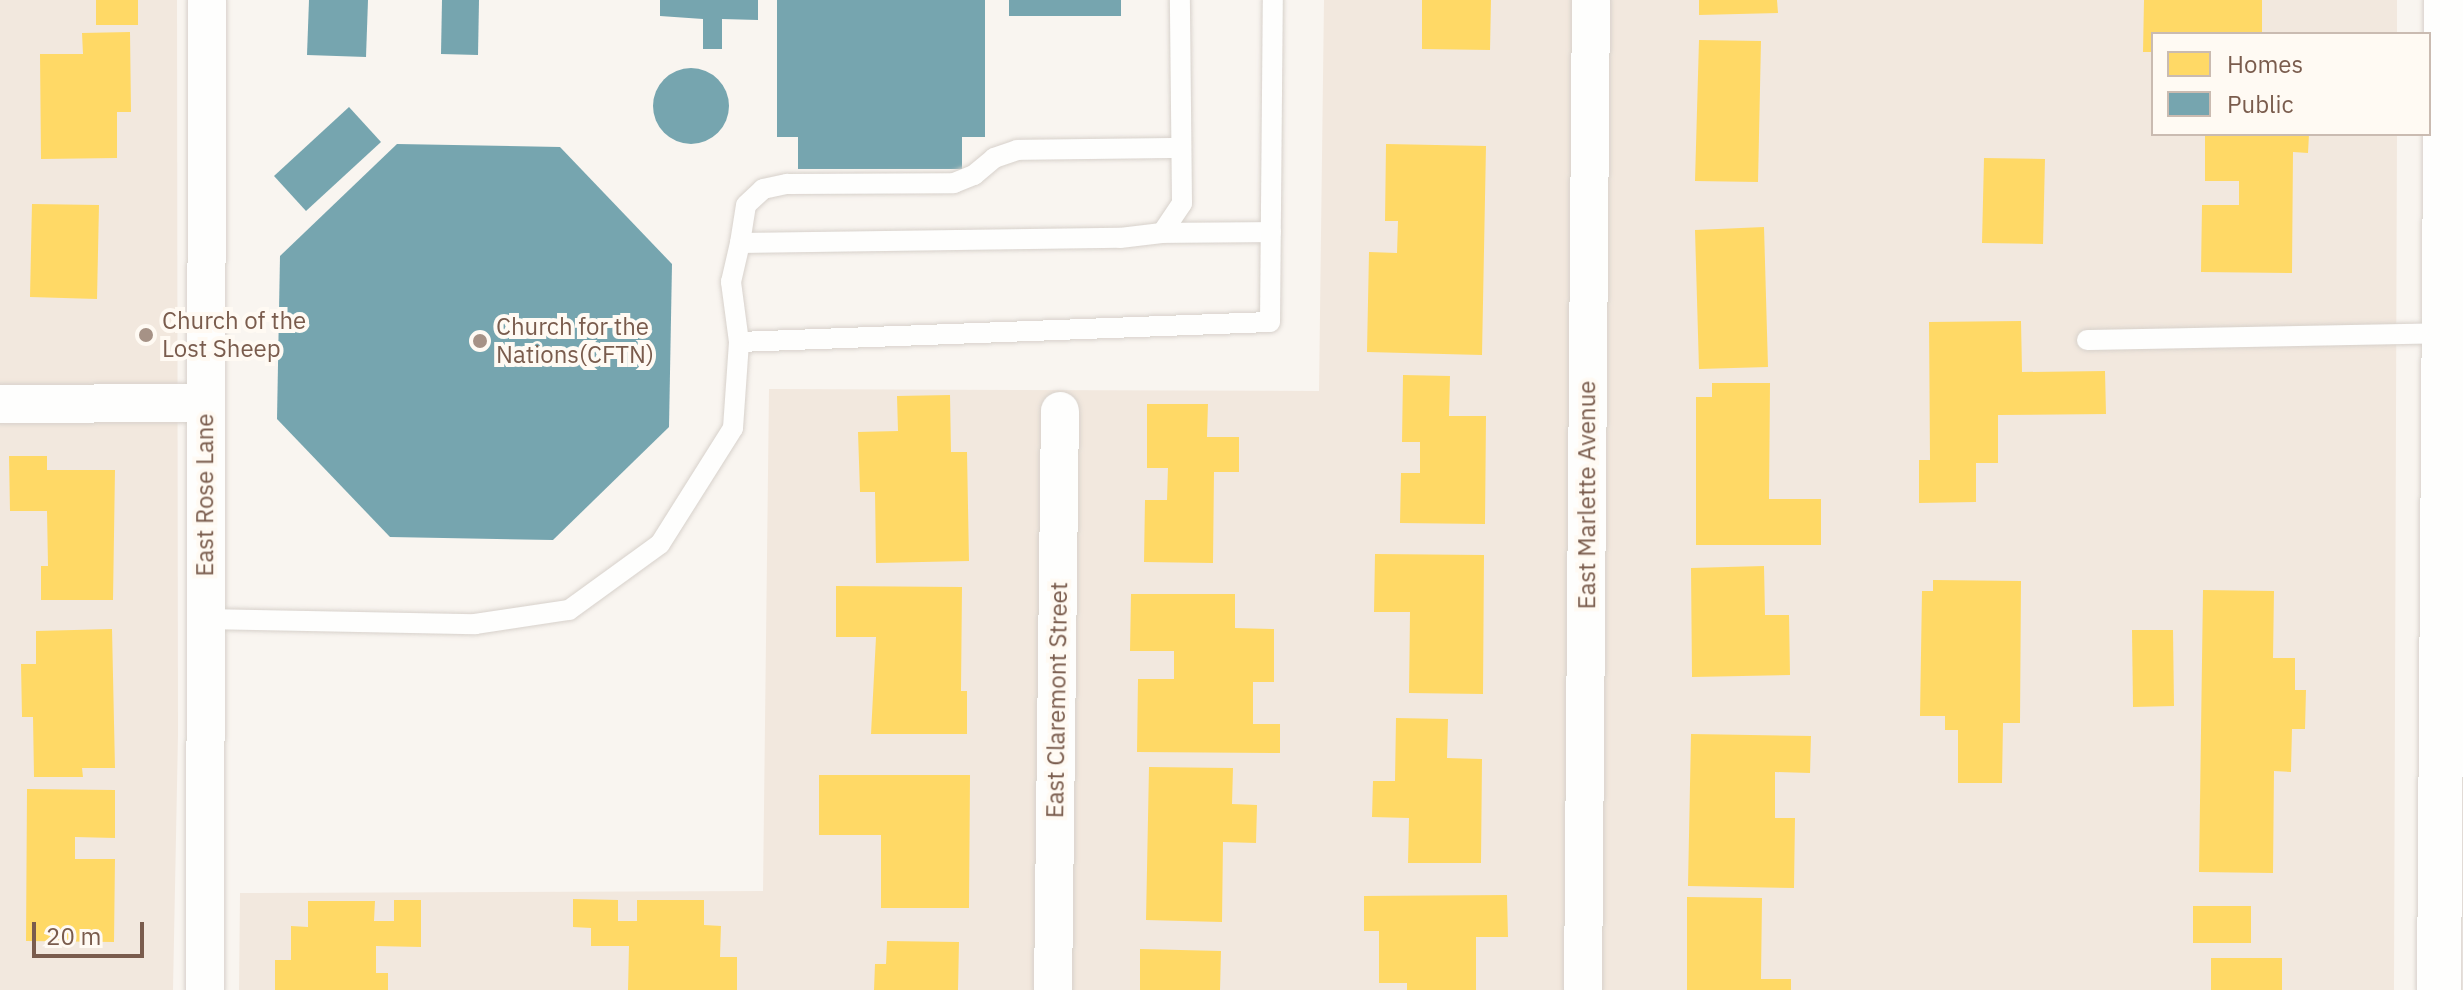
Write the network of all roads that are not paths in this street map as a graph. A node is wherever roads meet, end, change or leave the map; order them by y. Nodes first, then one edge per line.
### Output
1 (207, 0) edge
2 (1180, 0) edge
3 (1273, 0) edge
4 (1591, 0) edge
5 (2446, 0) edge
6 (1181, 148) junction
7 (2454, 149) edge
8 (1271, 232) junction
9 (1162, 233) junction
10 (740, 243) junction
11 (2445, 333) junction
12 (2087, 340) dead end
13 (739, 342) junction
14 (205, 403) junction
15 (0, 404) edge
16 (1060, 411) dead end
17 (204, 619) junction
18 (2453, 672) edge
19 (205, 990) edge
20 (1053, 990) edge
21 (1583, 990) edge
22 (2439, 990) edge

1 - 14 street, East Rose Lane
2 - 6 lane
3 - 8 lane
4 - 21 street, East Marlette Avenue
5 - 7 street
6 - 9 lane
6 - 10 lane
7 - 11 street
8 - 9 lane
8 - 13 lane
9 - 10 lane
10 - 13 lane
11 - 12 lane
11 - 18 street
13 - 17 lane
14 - 15 street
14 - 17 street, East Rose Lane
16 - 20 street, East Claremont Street
17 - 19 street, East Rose Lane
18 - 22 street

